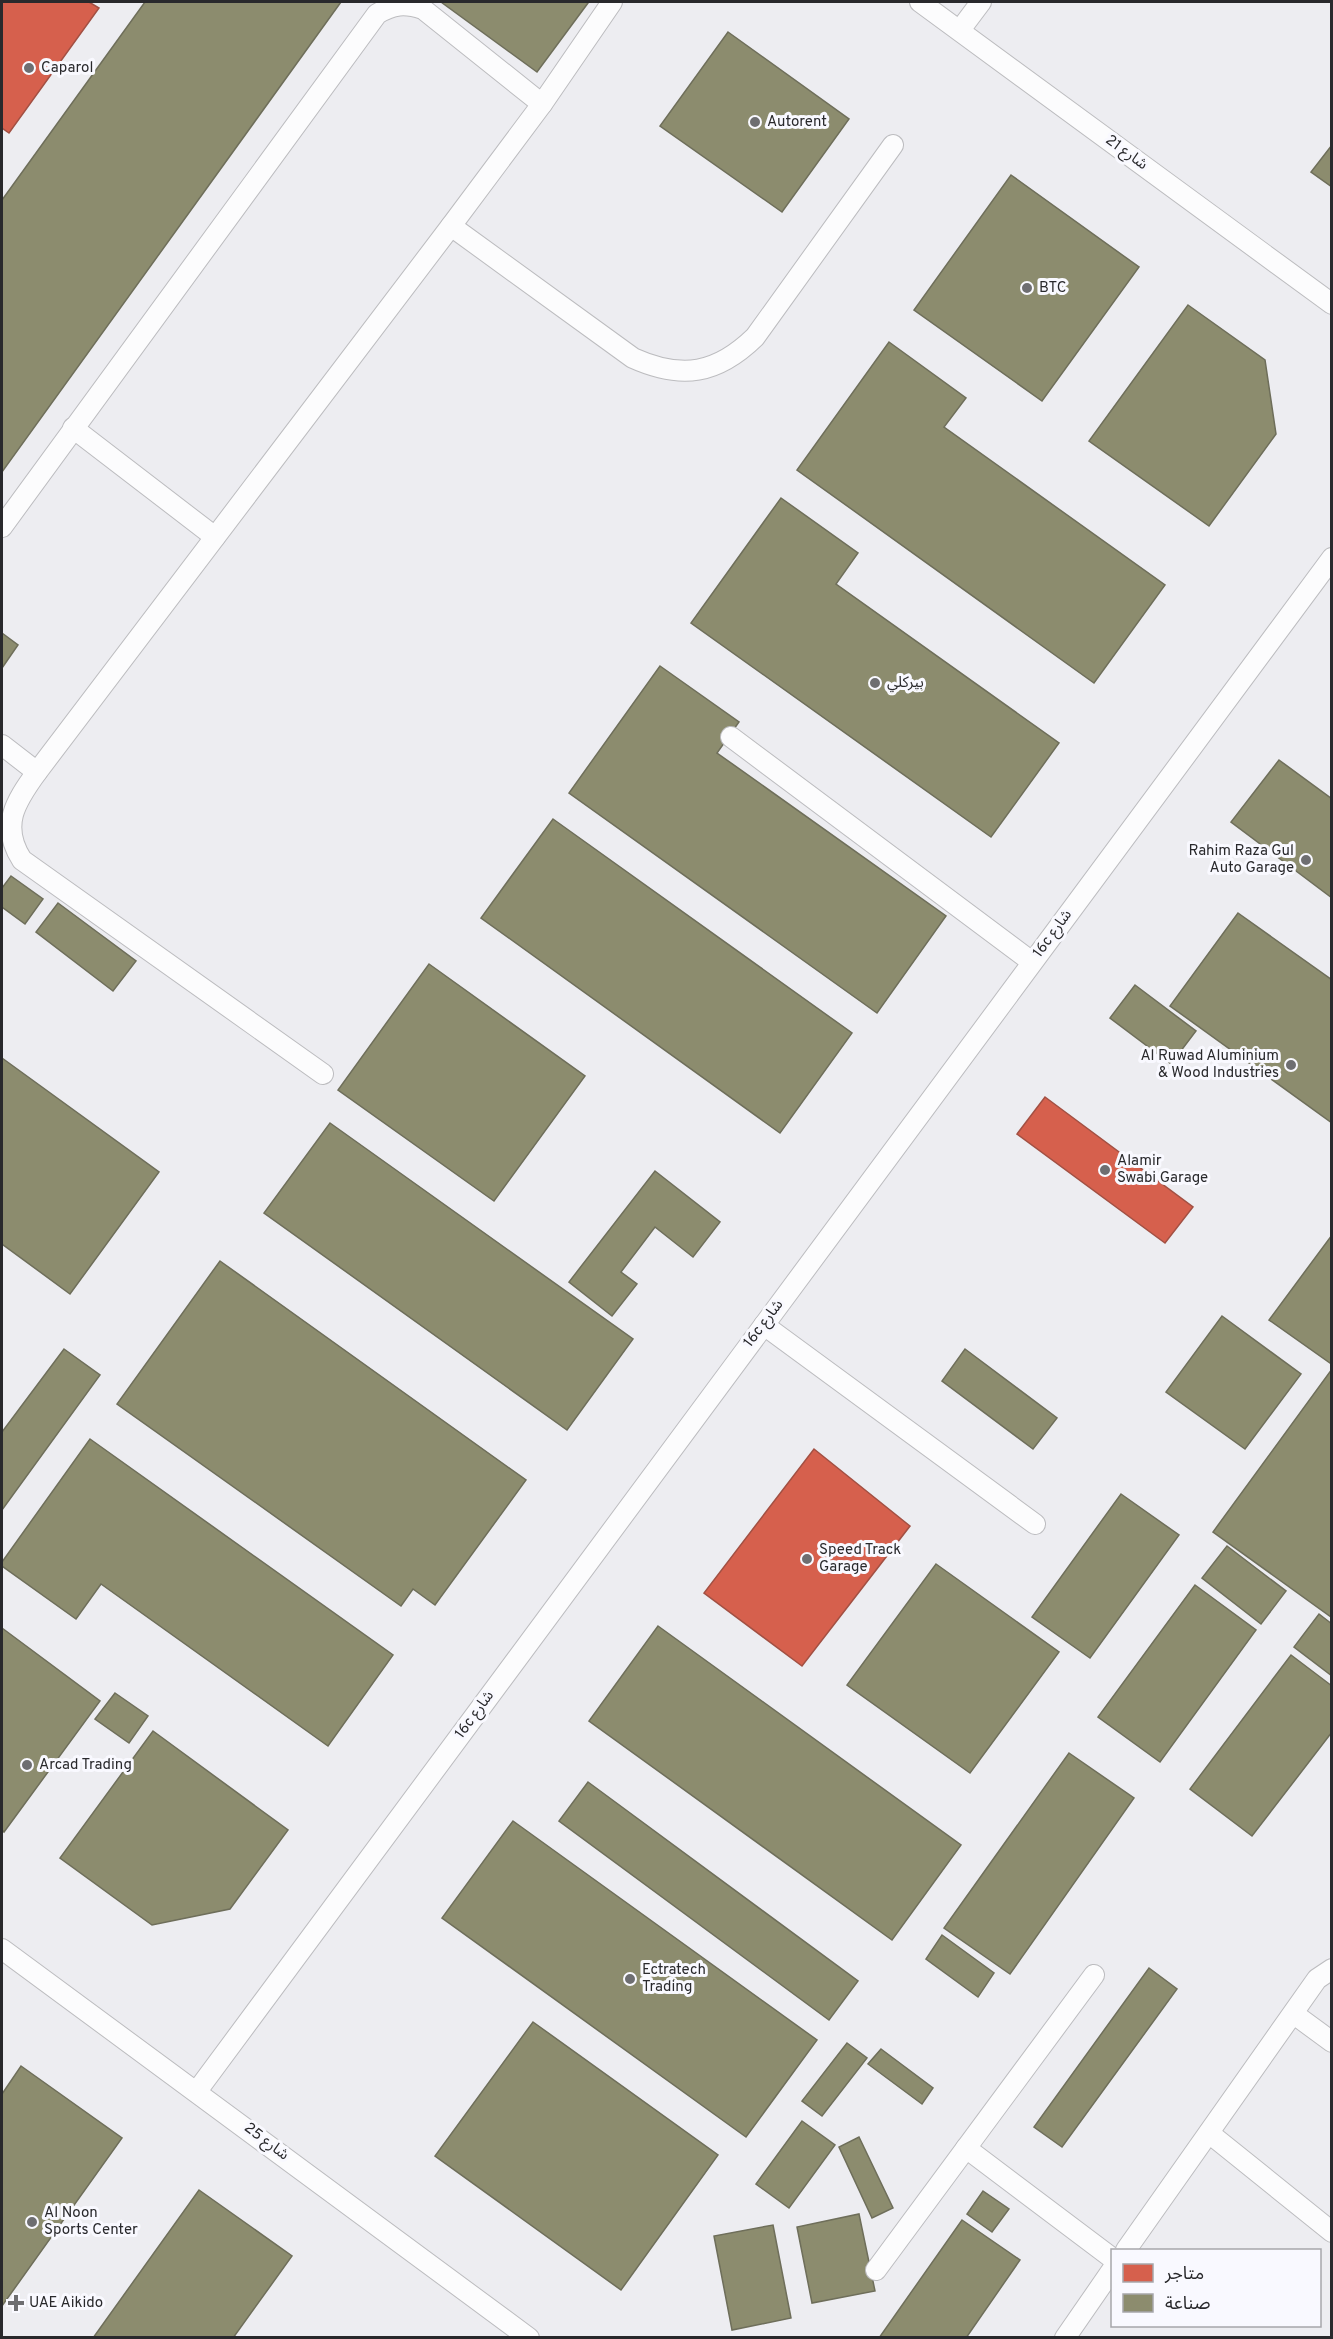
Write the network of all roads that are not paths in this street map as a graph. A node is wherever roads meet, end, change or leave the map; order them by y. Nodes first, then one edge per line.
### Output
1 (612, 2) edge
2 (920, 2) edge
3 (981, 2) edge
4 (960, 30) junction
5 (542, 104) junction
6 (893, 145) dead end
7 (451, 226) junction
8 (1332, 304) edge
9 (74, 428) junction
10 (2, 527) edge
11 (215, 537) junction
12 (1332, 558) edge
13 (731, 737) dead end
14 (2, 745) edge
15 (37, 772) junction
16 (1032, 962) junction
17 (323, 1074) dead end
18 (764, 1324) junction
19 (1035, 1524) dead end
20 (2, 1949) edge
21 (1332, 1969) edge
22 (1094, 1975) dead end
23 (1294, 2014) junction
24 (1332, 2042) edge
25 (197, 2091) junction
26 (1209, 2133) junction
27 (966, 2148) junction
28 (1332, 2232) edge
29 (1127, 2249) edge
30 (1111, 2257) edge
31 (876, 2270) dead end
32 (1111, 2273) edge
33 (529, 2337) edge
34 (1065, 2337) edge

1 - 5 lane
2 - 4 lane, شارع 21
3 - 4 lane
4 - 8 lane, شارع 21
5 - 7 lane
5 - 9 lane
6 - 7 lane
7 - 11 lane
9 - 10 lane
9 - 11 lane
11 - 15 lane
12 - 16 lane, 16c شارع
13 - 16 lane
14 - 15 lane
15 - 17 lane
16 - 18 lane, 16c شارع
18 - 19 lane
18 - 25 lane, 16c شارع
20 - 25 lane, شارع 25
21 - 23 lane
22 - 27 lane
23 - 24 lane
23 - 26 lane
25 - 33 lane, شارع 25
26 - 28 lane
26 - 29 lane
27 - 30 lane
27 - 31 lane
32 - 34 lane

